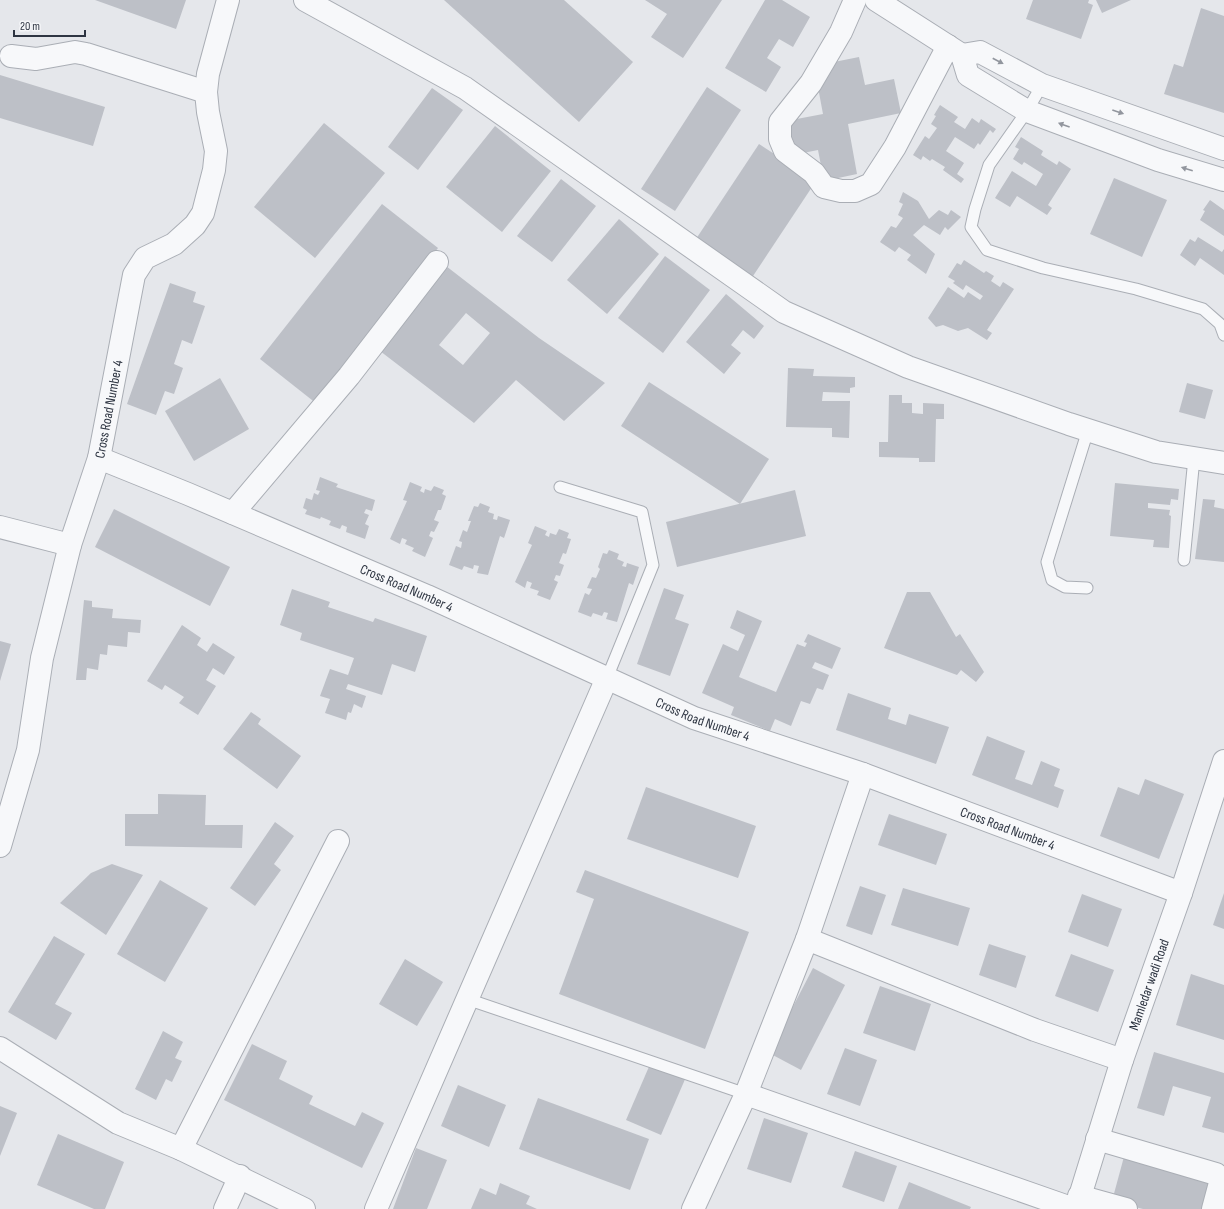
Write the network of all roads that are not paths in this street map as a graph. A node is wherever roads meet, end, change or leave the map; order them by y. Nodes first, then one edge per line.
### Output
1 (228, 0) edge
2 (305, 0) edge
3 (855, 0) edge
4 (876, 0) edge
5 (955, 51) junction
6 (11, 56) dead end
7 (1042, 85) junction
8 (206, 92) junction
9 (1027, 111) junction
10 (1224, 149) edge
11 (1224, 180) edge
12 (437, 262) dead end
13 (1224, 335) edge
14 (1088, 430) junction
15 (99, 458) junction
16 (1194, 458) junction
17 (1224, 463) edge
18 (560, 487) dead end
19 (233, 513) junction
20 (0, 527) edge
21 (70, 544) junction
22 (1184, 560) dead end
23 (1086, 588) dead end
24 (607, 678) junction
25 (1224, 761) edge
26 (863, 774) junction
27 (338, 841) dead end
28 (0, 846) edge
29 (1181, 893) junction
30 (807, 939) junction
31 (467, 999) junction
32 (0, 1048) edge
33 (1122, 1060) junction
34 (746, 1094) junction
35 (1098, 1139) junction
36 (181, 1149) junction
37 (240, 1176) junction
38 (1076, 1205) edge
39 (225, 1209) edge
40 (304, 1209) edge
41 (376, 1209) edge
42 (693, 1209) edge
43 (1126, 1209) edge
44 (1213, 1209) edge

1 - 8 street, Cross Road Number 4
2 - 14 street
3 - 5 street
4 - 5 street
5 -> 7 street
5 - 9 street
6 - 8 street
7 - 9 lane
7 -> 10 street
8 - 15 street, Cross Road Number 4
11 -> 9 street
9 - 13 lane
12 - 19 street
14 - 16 street
14 - 23 lane
15 - 19 street, Cross Road Number 4
15 - 21 street
16 - 17 street
16 - 22 lane
18 - 24 lane
19 - 24 street, Cross Road Number 4
20 - 21 street
21 - 28 street
24 - 26 street, Cross Road Number 4
24 - 31 street
25 - 29 street, Mamledar wadi Road
26 - 29 street, Cross Road Number 4
26 - 30 street
27 - 36 street
29 - 33 street, Mamledar wadi Road
30 - 33 street
30 - 34 street
31 - 34 lane
31 - 41 street
32 - 36 street
33 - 35 street, Mamledar wadi Road
34 - 38 street
34 - 42 street
35 - 38 street, Mamledar wadi Road
35 - 44 street
36 - 37 street
37 - 39 street
37 - 40 street
38 - 43 street

